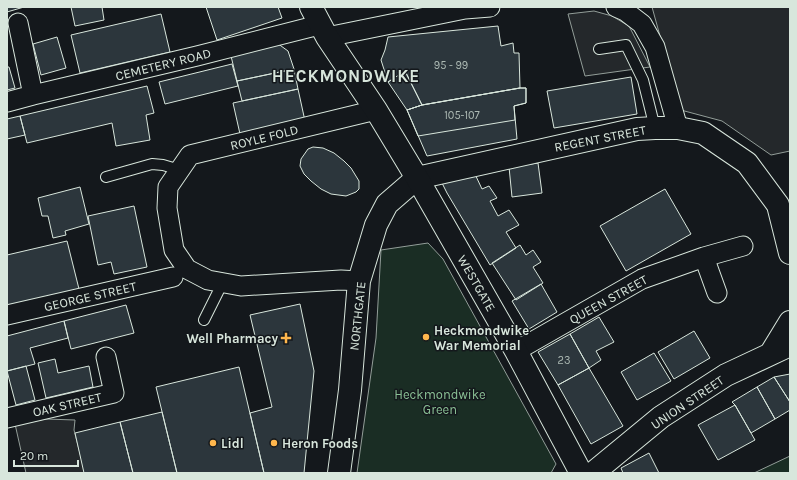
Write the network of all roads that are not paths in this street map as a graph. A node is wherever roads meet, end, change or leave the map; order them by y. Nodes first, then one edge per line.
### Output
1 (490, 7) edge
2 (616, 7) edge
3 (18, 22) dead end
4 (319, 23) edge
5 (599, 49) dead end
6 (33, 95) junction
7 (7, 102) edge
8 (376, 110) junction
9 (655, 128) junction
10 (678, 128) junction
11 (180, 170) junction
12 (106, 177) dead end
13 (417, 178) junction
14 (743, 246) dead end
15 (790, 253) edge
16 (704, 258) junction
17 (173, 277) dead end
18 (359, 281) junction
19 (223, 282) junction
20 (717, 294) dead end
21 (7, 316) edge
22 (204, 320) dead end
23 (790, 322) edge
24 (781, 349) edge
25 (516, 351) junction
26 (106, 357) dead end
27 (7, 418) edge
28 (339, 473) edge
29 (581, 473) edge
30 (593, 473) edge

1 - 4 street, CEMETERY ROAD
2 - 10 street
3 - 6 street
4 - 6 street, CEMETERY ROAD
4 - 8 main road, WESTGATE
5 - 9 lane
6 - 7 street, CEMETERY ROAD
8 - 11 street, ROYLE FOLD
8 - 13 main road, WESTGATE
9 - 10 main road, REGENT STREET
9 - 13 main road, REGENT STREET
10 - 15 main road, REGENT STREET
11 - 12 lane
11 - 19 street, ROYLE FOLD
13 - 18 main road, NORTHGATE
13 - 25 main road, WESTGATE
14 - 16 street, QUEEN STREET
16 - 20 street
16 - 25 street, QUEEN STREET
17 - 21 street, GEORGE STREET
18 - 19 street
18 - 28 main road, NORTHGATE
19 - 22 lane
23 - 24 main road
24 - 30 main road, UNION STREET
25 - 29 main road, WESTGATE
26 - 27 street, OAK STREET

